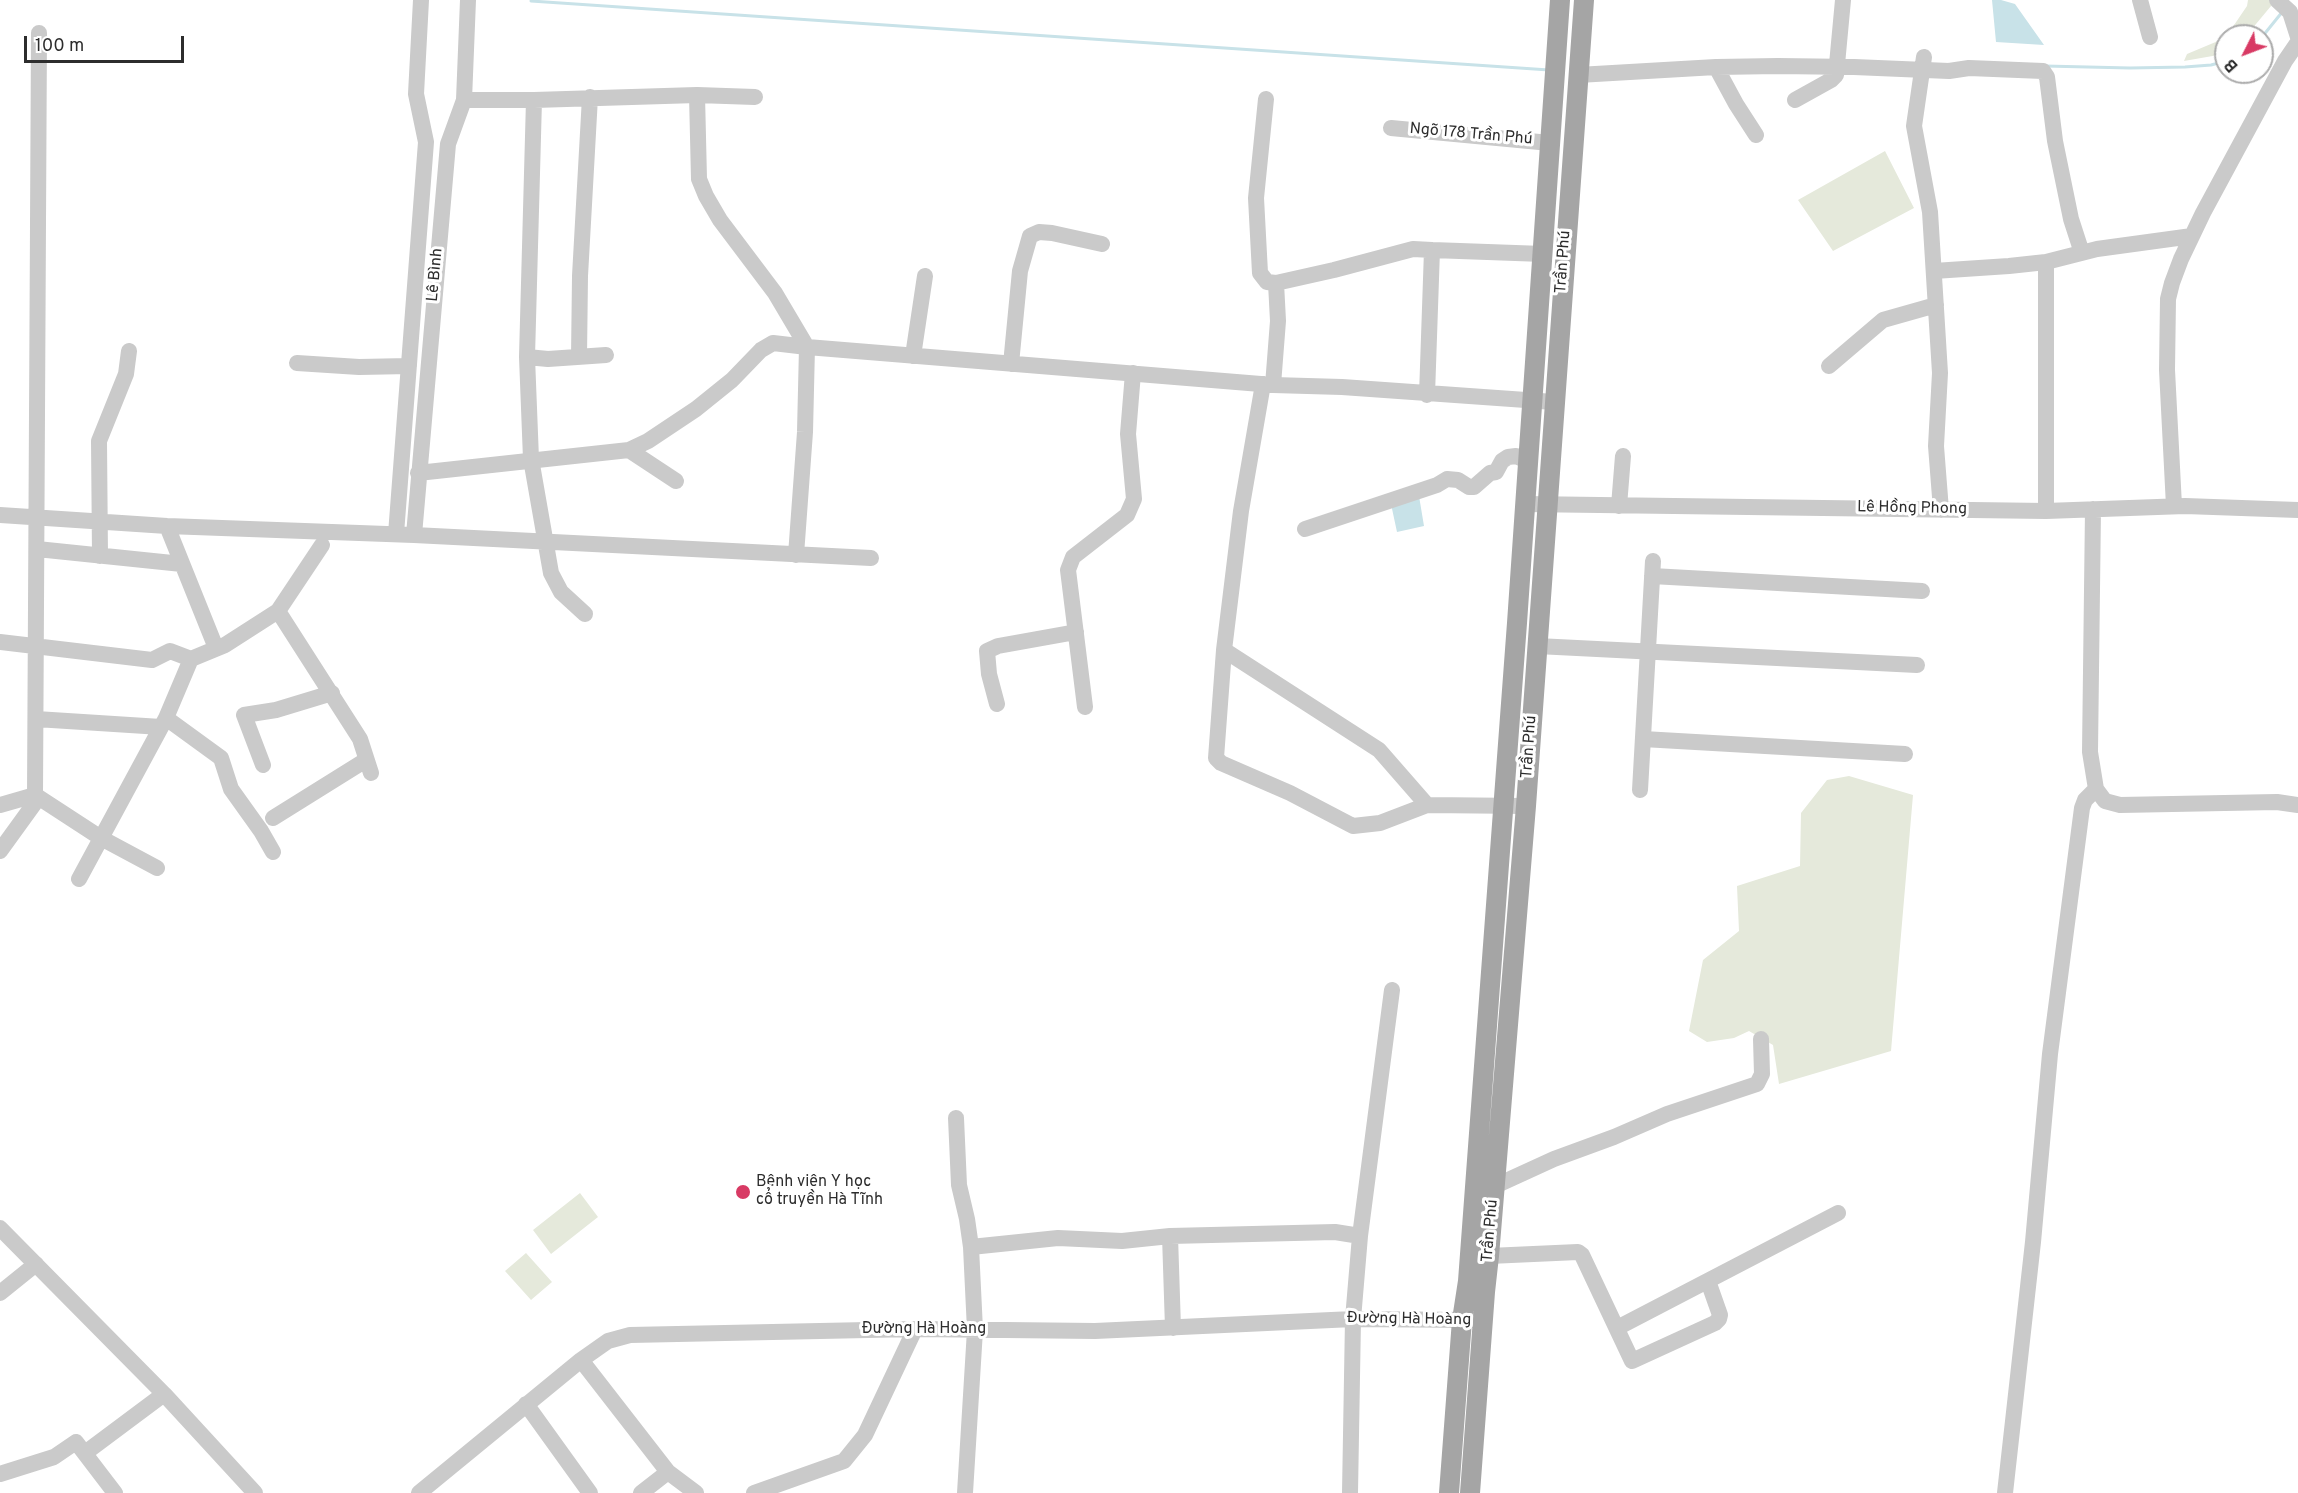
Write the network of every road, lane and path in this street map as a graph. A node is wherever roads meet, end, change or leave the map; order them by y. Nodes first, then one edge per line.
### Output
1 (422, 0) edge
2 (468, 0) edge
3 (1560, 0) edge
4 (1584, 0) edge
5 (1843, 0) edge
6 (2140, 0) edge
7 (2277, 0) edge
8 (39, 33) dead end
9 (2150, 37) dead end
10 (2298, 37) edge
11 (2298, 42) edge
12 (1838, 62) junction
13 (1923, 64) junction
14 (1716, 67) junction
15 (1578, 75) junction
16 (697, 94) junction
17 (590, 97) junction
18 (755, 97) dead end
19 (1266, 99) dead end
20 (464, 100) junction
21 (534, 100) junction
22 (1795, 100) dead end
23 (1391, 128) dead end
24 (1756, 135) dead end
25 (426, 142) junction
26 (1550, 143) junction
27 (448, 144) junction
28 (2192, 236) junction
29 (1102, 244) dead end
30 (1432, 250) junction
31 (2082, 253) junction
32 (1543, 254) junction
33 (2046, 261) junction
34 (1934, 271) junction
35 (925, 276) dead end
36 (1276, 283) junction
37 (1936, 305) junction
38 (807, 347) junction
39 (129, 351) dead end
40 (606, 355) dead end
41 (913, 356) junction
42 (527, 357) junction
43 (579, 357) junction
44 (297, 363) dead end
45 (1011, 364) junction
46 (409, 366) junction
47 (1829, 366) dead end
48 (1133, 373) junction
49 (1268, 384) junction
50 (1427, 395) junction
51 (1532, 401) junction
52 (1554, 402) junction
53 (629, 450) junction
54 (1623, 456) dead end
55 (531, 459) junction
56 (1528, 461) junction
57 (418, 473) junction
58 (676, 481) dead end
59 (1525, 504) junction
60 (1547, 505) junction
61 (1619, 506) junction
62 (2174, 506) junction
63 (2093, 509) junction
64 (1941, 510) junction
65 (2298, 510) edge
66 (2046, 511) junction
67 (0, 515) edge
68 (37, 517) junction
69 (100, 521) junction
70 (167, 526) junction
71 (1305, 529) dead end
72 (396, 534) junction
73 (414, 535) junction
74 (544, 542) junction
75 (322, 545) dead end
76 (37, 549) junction
77 (796, 555) junction
78 (100, 556) junction
79 (871, 558) dead end
80 (182, 564) junction
81 (1922, 591) dead end
82 (278, 611) junction
83 (585, 614) dead end
84 (1076, 632) junction
85 (0, 642) edge
86 (35, 645) junction
87 (1537, 646) junction
88 (216, 648) junction
89 (1224, 650) junction
90 (1647, 651) junction
91 (191, 659) junction
92 (1917, 665) dead end
93 (332, 693) junction
94 (997, 704) dead end
95 (1085, 707) dead end
96 (36, 719) junction
97 (163, 723) junction
98 (1642, 739) junction
99 (1905, 754) dead end
100 (263, 765) dead end
101 (2096, 789) junction
102 (1640, 790) dead end
103 (34, 795) junction
104 (0, 805) edge
105 (1427, 805) junction
106 (2298, 805) edge
107 (1503, 806) junction
108 (1526, 806) junction
109 (273, 818) dead end
110 (100, 838) junction
111 (3, 844) edge
112 (273, 852) dead end
113 (158, 868) dead end
114 (80, 879) dead end
115 (1392, 990) dead end
116 (1761, 1039) dead end
117 (956, 1118) dead end
118 (1495, 1186) junction
119 (1838, 1213) dead end
120 (0, 1228) edge
121 (1170, 1236) junction
122 (1360, 1236) junction
123 (971, 1247) junction
124 (1489, 1256) junction
125 (36, 1264) junction
126 (1708, 1281) junction
127 (0, 1293) edge
128 (1353, 1318) junction
129 (1462, 1320) junction
130 (1483, 1321) junction
131 (1173, 1328) junction
132 (1617, 1328) junction
133 (915, 1329) junction
134 (975, 1330) junction
135 (581, 1360) junction
136 (164, 1394) junction
137 (526, 1404) junction
138 (85, 1453) junction
139 (668, 1472) junction
140 (0, 1474) edge
141 (588, 1492) edge
142 (115, 1493) edge
143 (255, 1493) edge
144 (418, 1493) edge
145 (641, 1493) edge
146 (696, 1493) edge
147 (754, 1493) edge
148 (965, 1493) edge
149 (1350, 1493) edge
150 (1449, 1493) edge
151 (1470, 1493) edge
152 (2005, 1493) edge

1 - 25 street, Lê Bình
2 - 20 street, Lê Bình
3 - 26 main road, Trần Phú
4 - 15 main road, Trần Phú
5 - 12 street
6 - 9 street
7 - 10 street
8 - 68 street
11 - 28 street
12 - 13 street
12 - 14 street
12 - 22 street
13 - 31 street
13 - 34 street
14 - 15 street
14 - 24 street
15 - 52 main road, Trần Phú
16 - 17 street
16 - 18 street
16 - 38 street
17 - 21 street
17 - 43 street
19 - 36 street
20 - 21 street
20 - 27 street, Lê Bình
21 - 42 street
23 - 26 street, Ngõ 178 Trần Phú
25 - 27 street
25 - 46 street, Lê Bình
26 - 32 main road, Trần Phú
27 - 57 street, Lê Bình
28 - 31 street
28 - 62 street
29 - 45 street
30 - 32 street
30 - 36 street
30 - 50 street
31 - 33 street
32 - 51 main road, Trần Phú
33 - 34 street
33 - 66 street
34 - 37 street
35 - 41 street
36 - 49 street
37 - 47 street
37 - 64 street
38 - 41 street
38 - 53 street
38 - 77 street
39 - 69 street
40 - 43 street
41 - 45 street
42 - 43 street
42 - 55 street
44 - 46 street
45 - 48 street
46 - 72 street, Lê Bình
48 - 49 street
48 - 84 street
49 - 50 street
49 - 89 street
50 - 51 street
51 - 52 street
51 - 56 main road, Trần Phú
52 - 60 main road, Trần Phú
53 - 55 street
53 - 58 street
54 - 61 street
55 - 57 street
55 - 74 street
56 - 59 main road, Trần Phú
56 - 71 street
57 - 73 street, Lê Bình
59 - 60 street, Lê Hồng Phong
59 - 107 main road, Trần Phú
60 - 61 street, Lê Hồng Phong
60 - 87 main road, Trần Phú
61 - 64 street, Lê Hồng Phong
62 - 63 street, Lê Hồng Phong
62 - 65 street, Lê Hồng Phong
63 - 66 street, Lê Hồng Phong
63 - 101 street
64 - 66 street, Lê Hồng Phong
67 - 68 street
68 - 69 street
68 - 76 street
69 - 70 street
69 - 78 street
70 - 72 street
70 - 80 street
72 - 73 street
73 - 74 street
74 - 77 street
74 - 83 street
75 - 82 street
76 - 78 street
76 - 86 street
77 - 79 street
78 - 80 street
80 - 88 street
81 - 90 street
82 - 88 street
82 - 93 street
84 - 94 street
84 - 95 street
85 - 86 street
86 - 91 street
86 - 96 street
87 - 90 street
87 - 108 main road, Trần Phú
88 - 91 street
89 - 105 street
89 - 105 street
90 - 92 street
90 - 98 street
91 - 97 street
93 - 100 street
93 - 109 street
96 - 97 street
96 - 103 street
97 - 110 street
97 - 112 street
98 - 99 street
98 - 102 street
101 - 106 street
101 - 152 street
103 - 104 street
103 - 110 street
103 - 111 street
105 - 107 street
107 - 108 street
107 - 129 main road, Trần Phú
108 - 118 main road, Trần Phú
110 - 113 street
110 - 114 street
115 - 122 street
116 - 118 street
117 - 123 street
118 - 124 main road, Trần Phú
119 - 126 street
120 - 125 street
121 - 122 street
121 - 123 street
121 - 131 street
122 - 128 street
123 - 134 street
124 - 130 main road, Trần Phú
124 - 132 street
125 - 127 street
125 - 136 street
126 - 132 street
126 - 132 street
128 - 129 street, Đường Hà Hoàng
128 - 131 street, Đường Hà Hoàng
128 - 149 street
129 - 130 street, Đường Hà Hoàng
129 - 150 main road, Trần Phú
130 - 151 main road, Trần Phú
131 - 134 street, Đường Hà Hoàng
133 - 134 street, Đường Hà Hoàng
133 - 135 street, Đường Hà Hoàng
133 - 147 street
134 - 148 street
135 - 137 street, Đường Hà Hoàng
135 - 139 street
136 - 138 street
136 - 143 street
137 - 141 street
137 - 144 street, Đường Hà Hoàng
138 - 140 street
138 - 142 street
139 - 145 street
139 - 146 street

